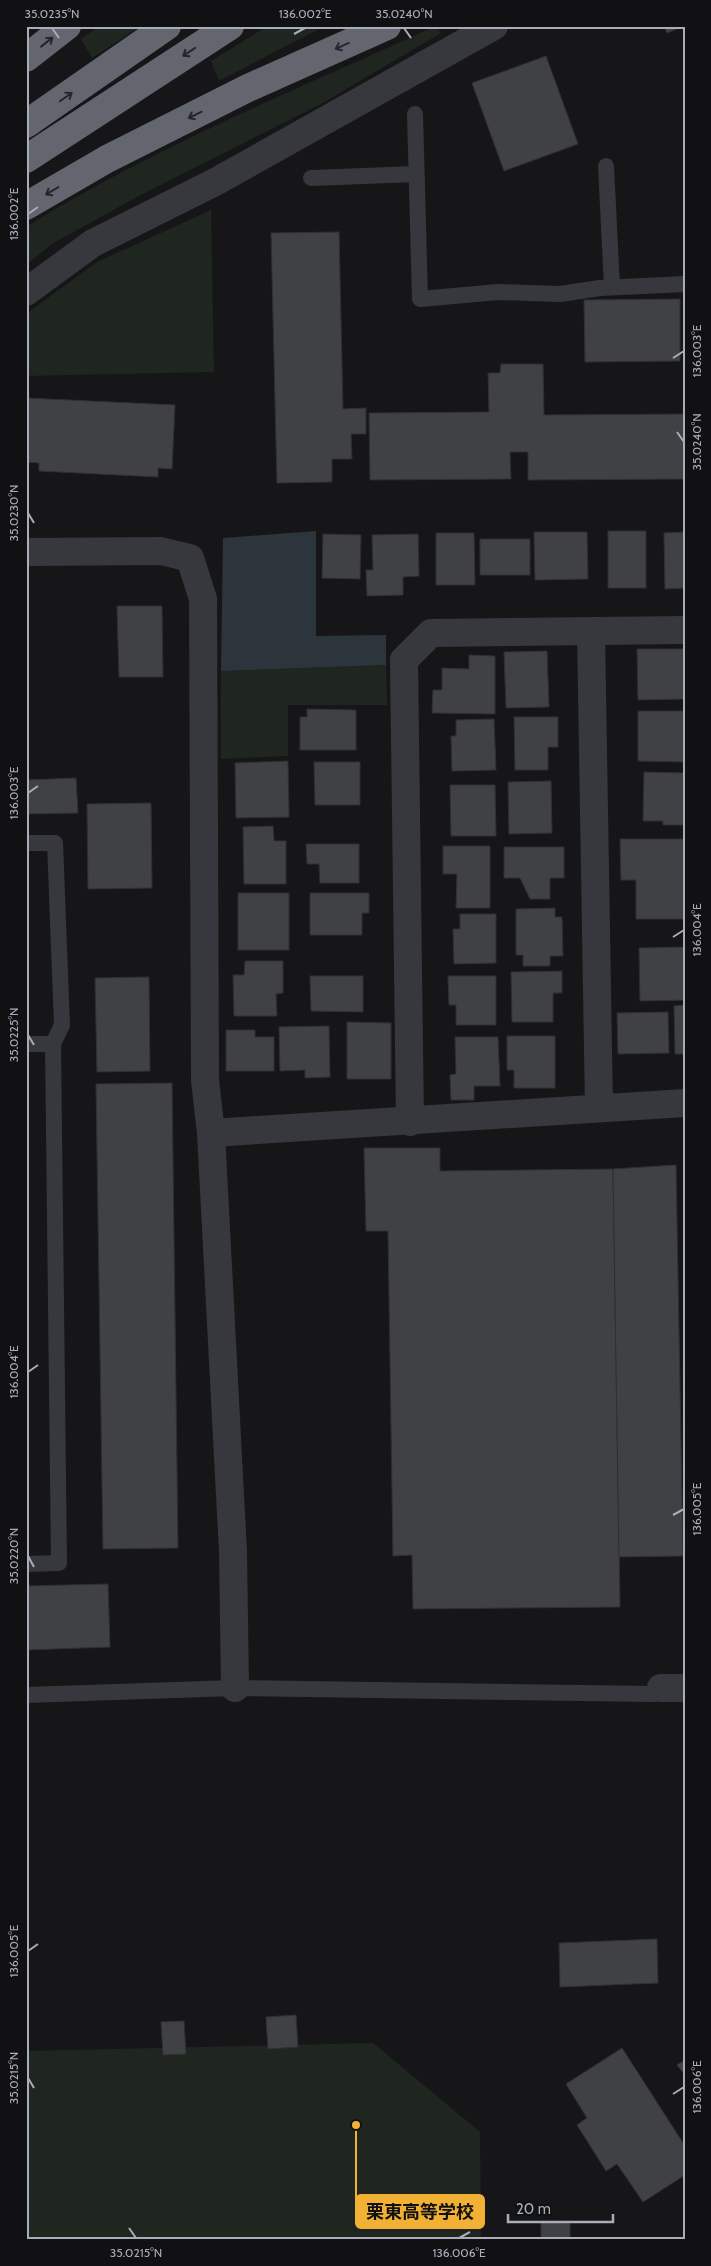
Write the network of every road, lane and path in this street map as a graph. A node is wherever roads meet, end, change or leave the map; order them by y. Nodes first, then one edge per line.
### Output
1 (67, 26) edge
2 (167, 26) edge
3 (230, 26) edge
4 (387, 26) edge
5 (494, 26) edge
6 (26, 58) edge
7 (415, 114) dead end
8 (26, 124) edge
9 (26, 159) edge
10 (606, 166) dead end
11 (416, 174) junction
12 (311, 178) dead end
13 (26, 206) edge
14 (685, 284) edge
15 (612, 287) junction
16 (26, 292) edge
17 (26, 552) edge
18 (685, 630) edge
19 (591, 632) junction
20 (26, 843) edge
21 (26, 1044) edge
22 (53, 1044) junction
23 (685, 1103) edge
24 (599, 1108) junction
25 (410, 1122) junction
26 (211, 1132) junction
27 (26, 1564) edge
28 (235, 1688) junction
29 (673, 1688) edge
30 (26, 1695) edge

6 -> 1 highway
8 -> 2 highway
3 -> 9 highway
4 -> 13 highway
5 - 16 street
7 - 11 lane
10 - 15 lane
11 - 12 lane
11 - 15 lane
14 - 15 lane
17 - 26 street
18 - 19 street
19 - 24 street
19 - 25 street
20 - 22 lane
21 - 22 lane
22 - 27 lane
23 - 24 street
24 - 25 street
25 - 26 street
26 - 28 street
28 - 29 lane
28 - 30 lane

